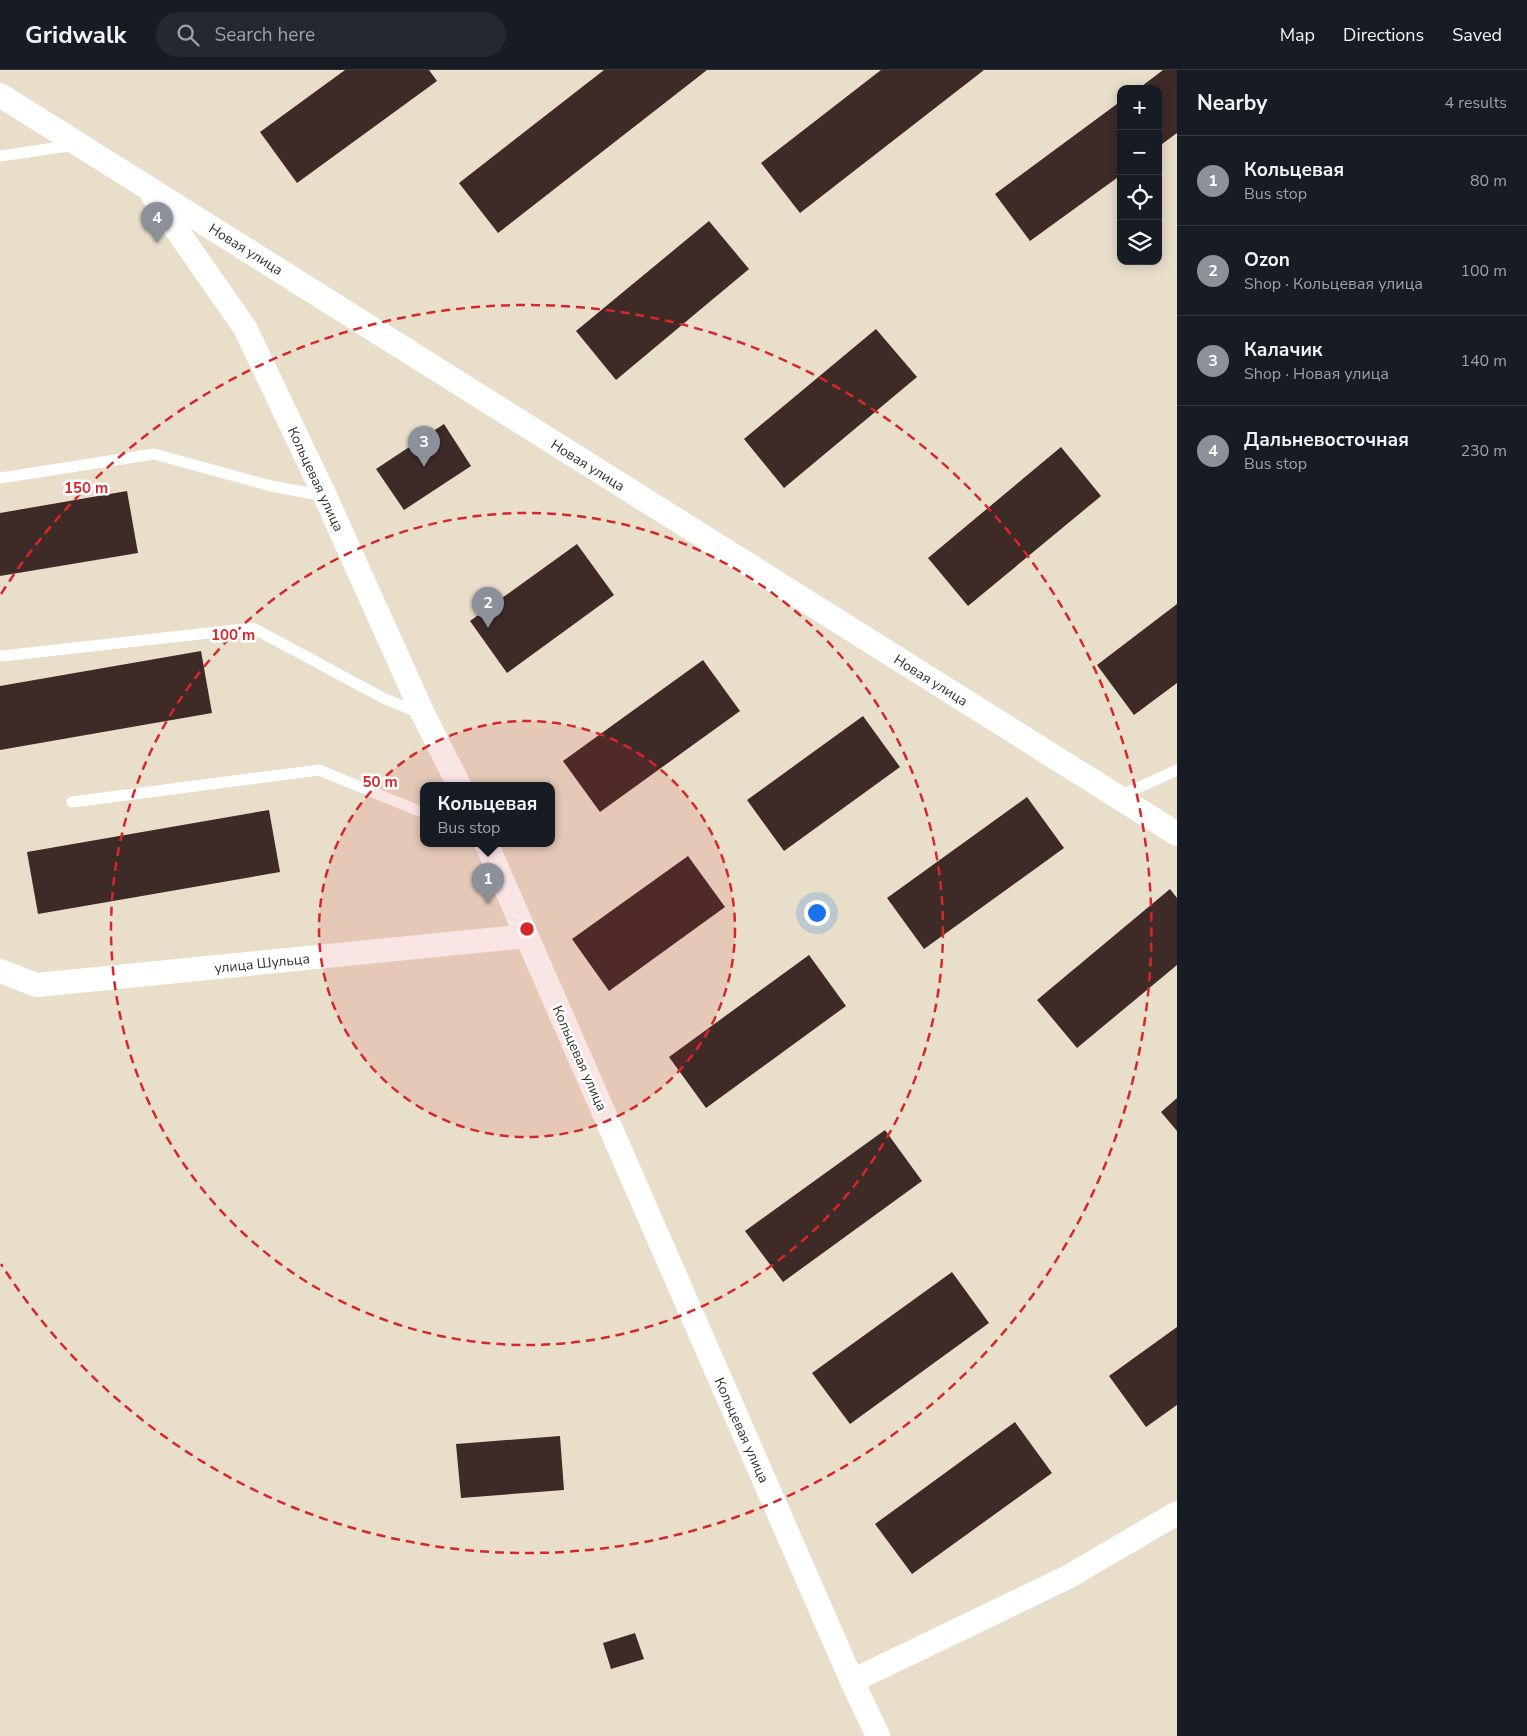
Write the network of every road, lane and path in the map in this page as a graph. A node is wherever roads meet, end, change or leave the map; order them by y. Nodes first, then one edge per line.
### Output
1 (0, 95) edge
2 (79, 145) junction
3 (0, 156) edge
4 (148, 188) junction
5 (0, 478) edge
6 (325, 496) junction
7 (2, 656) dead end
8 (423, 714) junction
9 (1177, 770) edge
10 (457, 782) edge
11 (1118, 797) junction
12 (72, 802) dead end
13 (420, 811) edge
14 (1177, 834) edge
15 (488, 847) edge
16 (527, 936) junction
17 (0, 971) edge
18 (1177, 1513) edge
19 (852, 1681) junction
20 (878, 1736) edge

1 - 2 street, Новая улица
2 - 3 lane
2 - 4 street, Новая улица
4 - 6 street, Кольцевая улица
4 - 11 street, Новая улица
5 - 6 lane
6 - 8 street, Кольцевая улица
7 - 8 lane
8 - 10 street, Кольцевая улица
9 - 11 lane
11 - 14 street, Новая улица
12 - 13 lane
15 - 16 street, Кольцевая улица
16 - 17 street, улица Шульца
16 - 19 street, Кольцевая улица
18 - 19 street
19 - 20 street, Кольцевая улица

